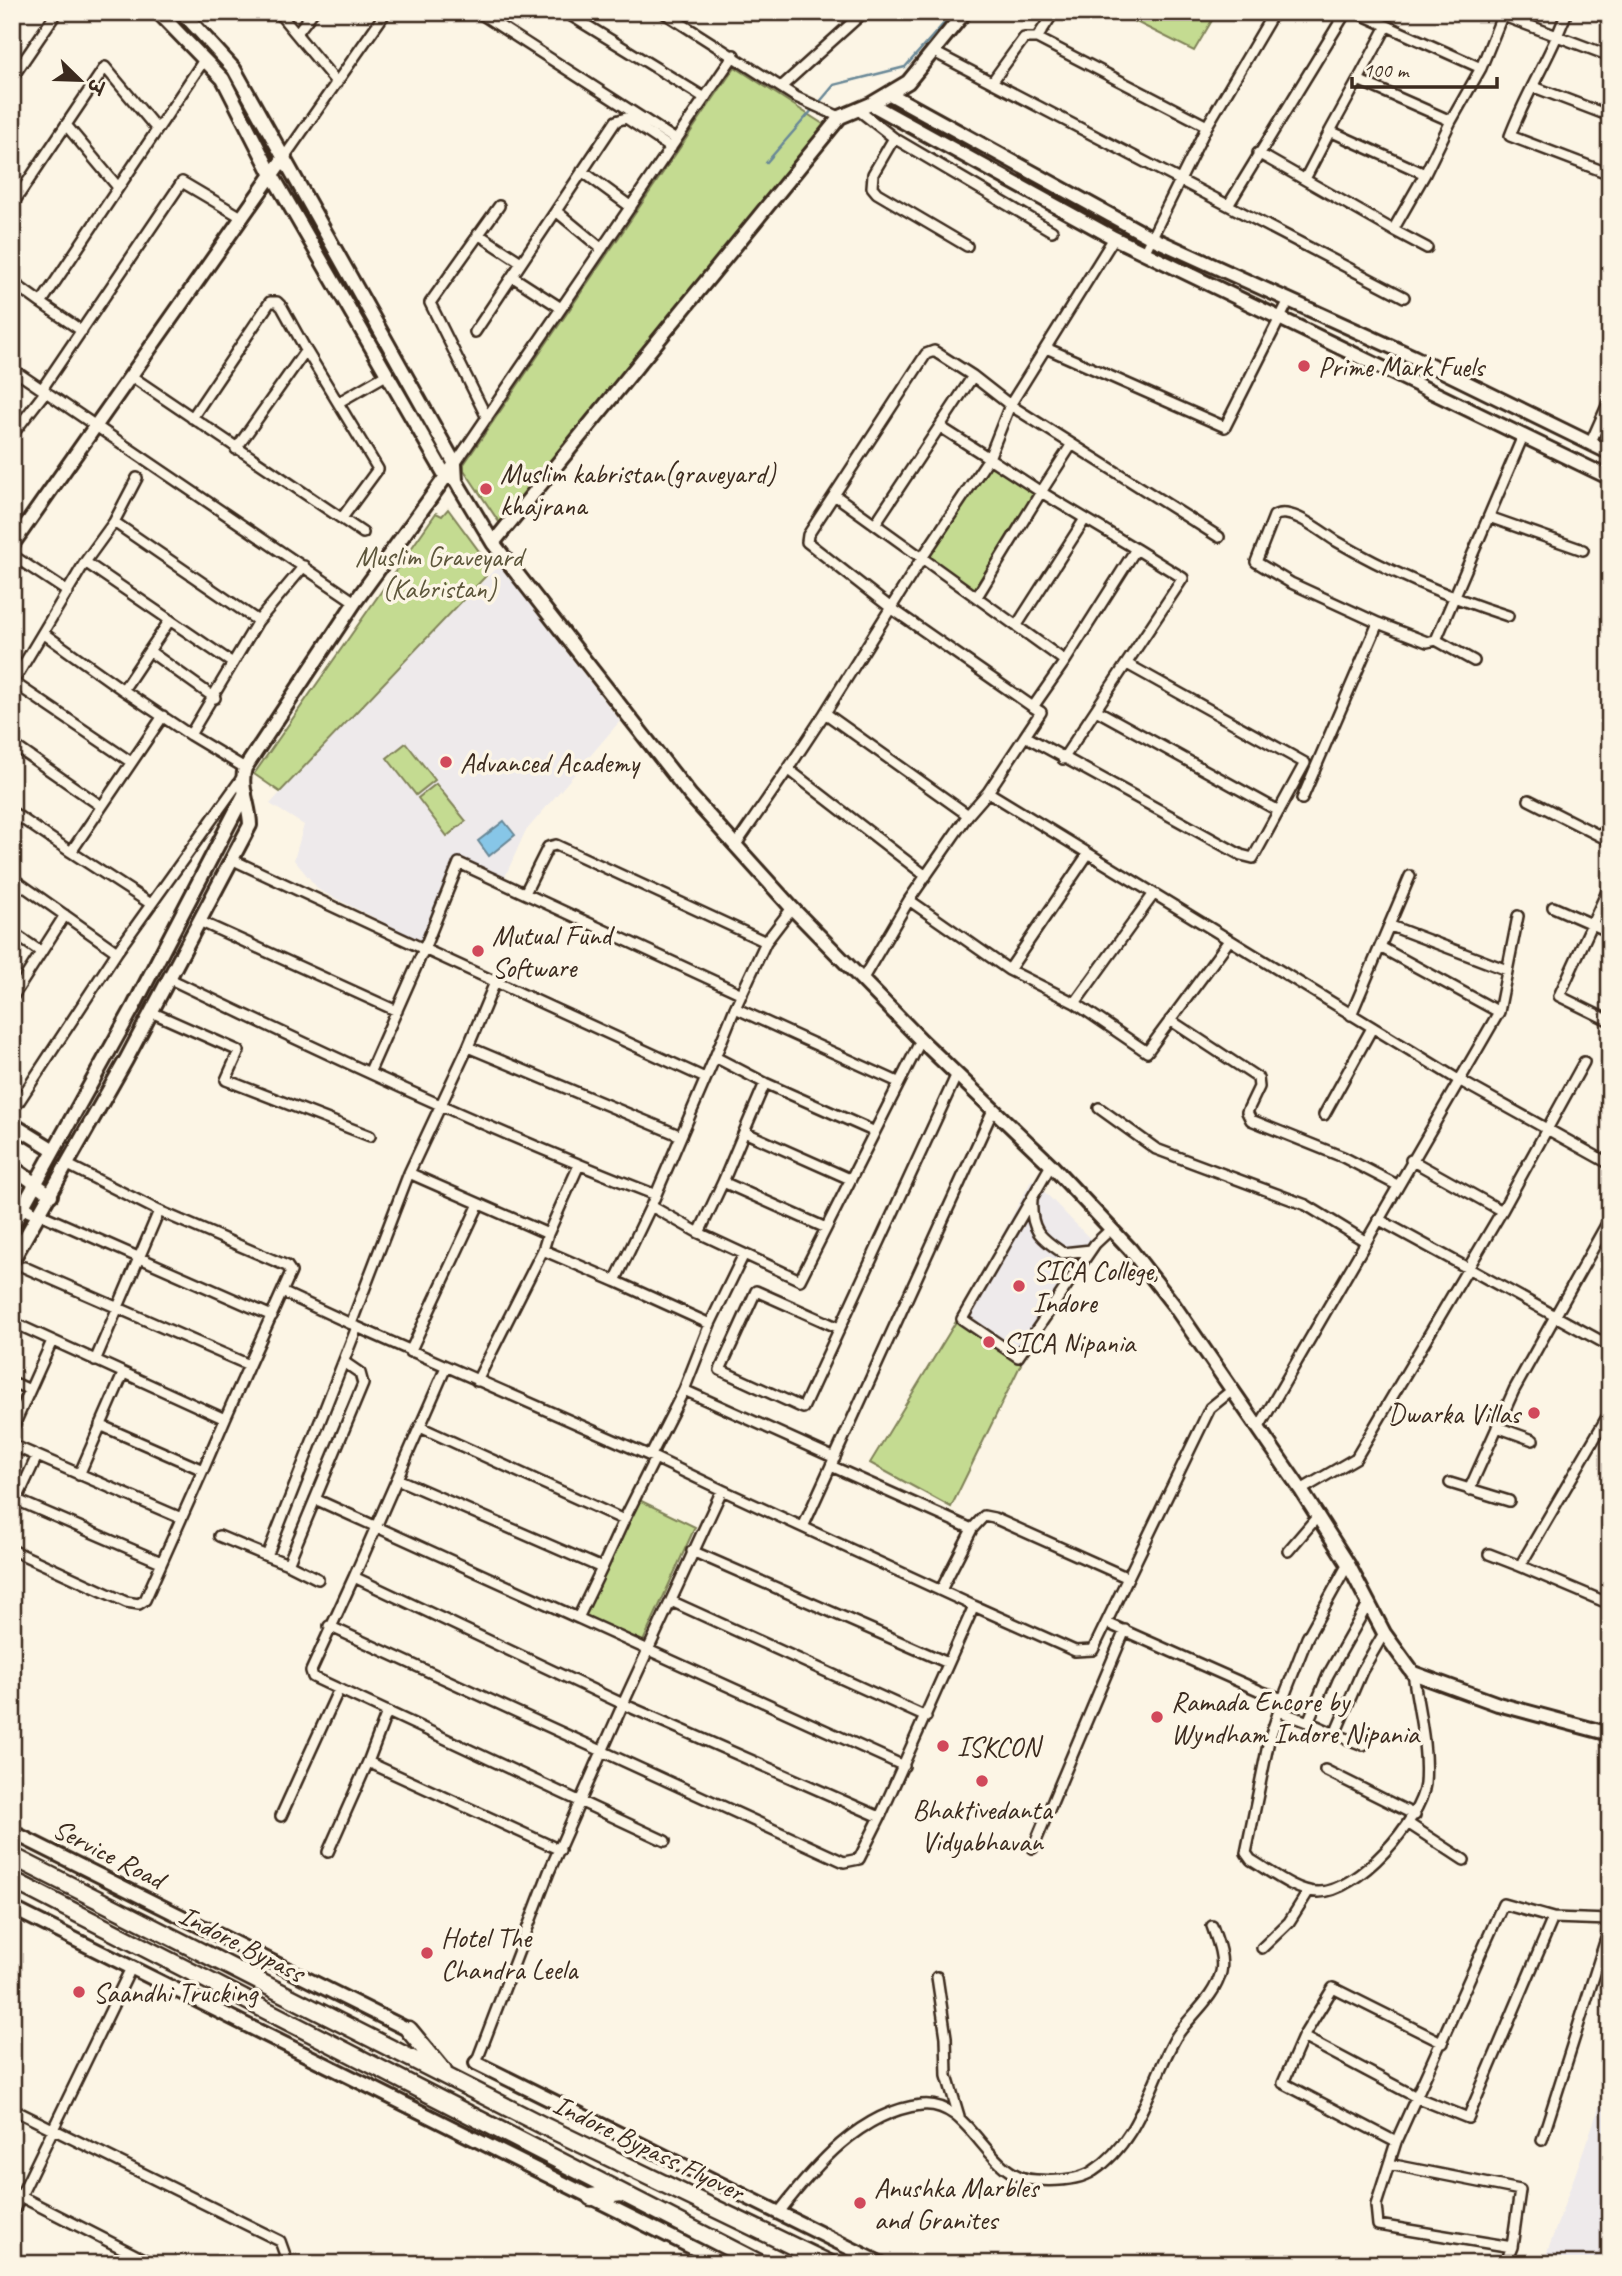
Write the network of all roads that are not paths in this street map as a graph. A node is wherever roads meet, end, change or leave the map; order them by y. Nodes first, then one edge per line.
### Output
1 (57, 12) edge
2 (158, 12) edge
3 (182, 12) edge
4 (278, 12) edge
5 (313, 12) edge
6 (386, 12) edge
7 (478, 12) edge
8 (565, 12) edge
9 (663, 12) edge
10 (864, 12) edge
11 (965, 12) edge
12 (1054, 12) edge
13 (1274, 12) edge
14 (1346, 12) edge
15 (1356, 12) edge
16 (1567, 12) edge
17 (1497, 14) edge
18 (1387, 26) junction
19 (297, 33) junction
20 (1558, 36) junction
21 (1037, 38) junction
22 (932, 51) junction
23 (734, 55) junction
24 (1610, 56) edge
25 (204, 60) junction
26 (1481, 68) junction
27 (12, 78) edge
28 (1358, 80) junction
29 (992, 82) junction
30 (337, 83) junction
31 (781, 87) junction
32 (1534, 87) junction
33 (890, 94) junction
34 (705, 98) junction
35 (871, 104) junction
36 (857, 109) junction
37 (835, 115) junction
38 (1610, 116) edge
39 (1451, 121) junction
40 (66, 125) junction
41 (1207, 126) junction
42 (156, 128) junction
43 (1330, 131) junction
44 (894, 138) junction
45 (674, 144) junction
46 (1258, 153) junction
47 (285, 156) junction
48 (582, 171) junction
49 (271, 173) junction
50 (1424, 174) junction
51 (1610, 174) edge
52 (1305, 179) junction
53 (1181, 180) junction
54 (117, 186) junction
55 (1229, 204) junction
56 (12, 205) edge
57 (499, 206) dead end
58 (631, 206) junction
59 (556, 211) junction
60 (243, 218) junction
61 (1393, 230) junction
62 (1052, 231) dead end
63 (478, 234) junction
64 (1150, 237) junction
65 (1114, 238) junction
66 (967, 246) dead end
67 (1427, 248) dead end
68 (602, 249) junction
69 (1144, 253) junction
70 (521, 262) junction
71 (513, 277) junction
72 (12, 282) edge
73 (1404, 297) dead end
74 (1288, 302) junction
75 (41, 303) junction
76 (561, 308) junction
77 (1279, 319) junction
78 (1347, 328) junction
79 (82, 331) junction
80 (475, 332) dead end
81 (1338, 346) junction
82 (1046, 348) junction
83 (306, 350) junction
84 (12, 369) edge
85 (386, 375) junction
86 (131, 376) junction
87 (973, 376) junction
88 (44, 390) junction
89 (1610, 399) edge
90 (338, 402) junction
91 (1010, 405) junction
92 (192, 418) junction
93 (487, 418) junction
94 (95, 428) junction
95 (942, 428) junction
96 (12, 435) edge
97 (1523, 436) junction
98 (1072, 444) junction
99 (1590, 444) junction
100 (236, 449) junction
101 (1610, 453) edge
102 (989, 458) junction
103 (455, 464) junction
104 (137, 478) dead end
105 (450, 478) junction
106 (1610, 478) edge
107 (1041, 492) junction
108 (836, 496) junction
109 (1489, 517) junction
110 (342, 519) junction
111 (1086, 519) junction
112 (114, 522) junction
113 (875, 524) junction
114 (363, 533) dead end
115 (1219, 537) dead end
116 (493, 543) junction
117 (12, 545) edge
118 (1136, 549) junction
119 (1583, 550) dead end
120 (12, 555) edge
121 (922, 558) junction
122 (85, 562) junction
123 (304, 566) junction
124 (68, 592) junction
125 (978, 595) junction
126 (1455, 599) junction
127 (355, 602) junction
128 (891, 608) junction
129 (1508, 616) dead end
130 (170, 620) junction
131 (258, 621) junction
132 (1378, 623) junction
133 (1017, 625) junction
134 (43, 633) junction
135 (1436, 640) junction
136 (149, 651) junction
137 (1065, 661) junction
138 (231, 662) junction
139 (1474, 662) dead end
140 (1127, 663) junction
141 (13, 683) edge
142 (123, 690) junction
143 (215, 698) junction
144 (1033, 707) junction
145 (1096, 710) junction
146 (825, 713) junction
147 (163, 716) junction
148 (190, 735) junction
149 (1025, 736) junction
150 (12, 744) edge
151 (1063, 759) junction
152 (131, 762) junction
153 (788, 768) junction
154 (243, 774) junction
155 (988, 792) junction
156 (245, 793) junction
157 (1302, 799) dead end
158 (1529, 800) dead end
159 (101, 806) junction
160 (1279, 811) junction
161 (12, 812) edge
162 (968, 815) junction
163 (1610, 841) edge
164 (735, 846) junction
165 (71, 852) junction
166 (1088, 854) junction
167 (231, 859) junction
168 (926, 876) junction
169 (1410, 876) dead end
170 (12, 878) edge
171 (1610, 886) edge
172 (525, 892) junction
173 (1153, 895) junction
174 (909, 900) junction
175 (151, 904) junction
176 (1553, 906) dead end
177 (792, 908) junction
178 (65, 915) junction
179 (1518, 916) dead end
180 (199, 921) junction
181 (1592, 924) junction
182 (1391, 926) junction
183 (12, 932) edge
184 (1610, 932) edge
185 (766, 942) junction
186 (1228, 942) junction
187 (424, 948) junction
188 (1382, 948) junction
189 (41, 952) junction
190 (117, 952) junction
191 (1009, 970) junction
192 (1507, 970) junction
193 (168, 978) junction
194 (496, 980) junction
195 (862, 980) junction
196 (13, 993) edge
197 (742, 994) junction
198 (1075, 1003) junction
199 (735, 1008) junction
200 (397, 1011) junction
201 (151, 1012) junction
202 (1499, 1012) junction
203 (1351, 1015) junction
204 (1170, 1020) junction
205 (1610, 1021) edge
206 (1373, 1028) junction
207 (921, 1040) junction
208 (468, 1047) junction
209 (715, 1057) junction
210 (1584, 1062) dead end
211 (370, 1071) junction
212 (957, 1074) junction
213 (705, 1078) junction
214 (1457, 1079) junction
215 (898, 1082) junction
216 (765, 1083) junction
217 (12, 1087) edge
218 (15, 1104) edge
219 (443, 1104) junction
220 (1099, 1108) dead end
221 (993, 1110) junction
222 (1324, 1115) dead end
223 (12, 1124) edge
224 (1548, 1128) junction
225 (873, 1130) junction
226 (744, 1132) junction
227 (370, 1136) dead end
228 (681, 1136) junction
229 (54, 1150) junction
230 (1411, 1160) junction
231 (1610, 1164) edge
232 (68, 1165) junction
233 (579, 1165) junction
234 (1051, 1165) junction
235 (12, 1167) edge
236 (409, 1173) junction
237 (849, 1179) junction
238 (723, 1182) junction
239 (35, 1184) junction
240 (1397, 1185) junction
241 (51, 1195) junction
242 (656, 1195) junction
243 (1032, 1195) junction
244 (12, 1198) edge
245 (479, 1204) junction
246 (23, 1206) junction
247 (651, 1206) junction
248 (1502, 1211) junction
249 (159, 1212) junction
250 (40, 1215) junction
251 (1610, 1218) edge
252 (1378, 1219) junction
253 (12, 1226) edge
254 (825, 1228) junction
255 (1111, 1229) junction
256 (699, 1233) junction
257 (548, 1234) junction
258 (1365, 1241) junction
259 (542, 1250) junction
260 (1091, 1250) junction
261 (744, 1254) junction
262 (140, 1258) junction
263 (18, 1264) edge
264 (1468, 1269) junction
265 (615, 1281) junction
266 (284, 1293) junction
267 (118, 1308) junction
268 (272, 1316) junction
269 (1557, 1316) junction
270 (12, 1322) edge
271 (709, 1324) junction
272 (354, 1325) junction
273 (839, 1328) junction
274 (52, 1341) junction
275 (1610, 1346) edge
276 (410, 1352) junction
277 (95, 1362) junction
278 (344, 1362) junction
279 (249, 1365) junction
280 (446, 1367) junction
281 (123, 1374) junction
282 (477, 1381) junction
283 (12, 1382) edge
284 (30, 1390) junction
285 (684, 1390) junction
286 (1231, 1391) junction
287 (1609, 1415) edge
288 (225, 1419) junction
289 (100, 1425) junction
290 (420, 1427) junction
291 (1259, 1427) junction
292 (1497, 1427) junction
293 (12, 1430) edge
294 (1533, 1440) dead end
295 (12, 1445) edge
296 (37, 1456) junction
297 (653, 1457) junction
298 (833, 1462) junction
299 (203, 1470) junction
300 (79, 1475) junction
301 (397, 1479) junction
302 (1450, 1483) dead end
303 (722, 1490) junction
304 (1301, 1490) junction
305 (1469, 1490) junction
306 (14, 1499) edge
307 (315, 1499) junction
308 (1509, 1501) dead end
309 (12, 1510) edge
310 (1318, 1516) junction
311 (181, 1518) junction
312 (624, 1520) junction
313 (376, 1527) junction
314 (803, 1527) junction
315 (972, 1529) junction
316 (219, 1536) dead end
317 (12, 1550) edge
318 (1288, 1551) dead end
319 (692, 1552) junction
320 (1489, 1554) dead end
321 (267, 1556) junction
322 (162, 1562) junction
323 (1348, 1563) junction
324 (288, 1564) junction
325 (1520, 1566) junction
326 (602, 1568) junction
327 (354, 1577) junction
328 (1126, 1577) junction
329 (318, 1579) dead end
330 (941, 1590) junction
331 (1608, 1600) edge
332 (671, 1601) junction
333 (1369, 1602) junction
334 (974, 1606) junction
335 (578, 1618) junction
336 (1107, 1623) junction
337 (329, 1626) junction
338 (1125, 1630) junction
339 (1384, 1633) junction
340 (648, 1648) junction
341 (948, 1663) junction
342 (1413, 1672) junction
343 (338, 1691) junction
344 (1283, 1699) junction
345 (623, 1704) junction
346 (1279, 1711) junction
347 (387, 1712) junction
348 (926, 1717) junction
349 (1308, 1722) junction
350 (1335, 1734) junction
351 (1610, 1734) edge
352 (1363, 1745) dead end
353 (602, 1751) junction
354 (368, 1762) junction
355 (904, 1766) junction
356 (1325, 1770) dead end
357 (581, 1802) junction
358 (281, 1816) dead end
359 (880, 1817) junction
360 (1412, 1819) junction
361 (12, 1832) edge
362 (665, 1841) dead end
363 (1033, 1848) dead end
364 (560, 1850) junction
365 (328, 1852) dead end
366 (12, 1856) edge
367 (1464, 1860) dead end
368 (12, 1880) edge
369 (1308, 1892) junction
370 (12, 1908) edge
371 (1553, 1919) junction
372 (1610, 1920) edge
373 (1212, 1926) dead end
374 (1610, 1926) edge
375 (1262, 1948) dead end
376 (131, 1968) junction
377 (937, 1977) dead end
378 (409, 2030) joint
379 (1303, 2037) junction
380 (1443, 2043) junction
381 (476, 2063) joint
382 (447, 2076) junction
383 (410, 2083) joint
384 (1418, 2098) junction
385 (12, 2109) edge
386 (959, 2116) junction
387 (53, 2130) junction
388 (1542, 2140) dead end
389 (1396, 2142) junction
390 (1389, 2164) junction
391 (621, 2193) junction
392 (17, 2194) edge
393 (590, 2197) junction
394 (780, 2211) junction
395 (12, 2214) edge
396 (1512, 2247) junction
397 (153, 2264) edge
398 (281, 2264) edge
399 (725, 2264) edge
400 (761, 2264) edge
401 (830, 2264) edge
402 (882, 2264) edge
403 (1505, 2264) edge

1 - 27 street
2 - 25 street
3 - 47 street
4 - 19 street
5 - 19 street
6 - 30 street
7 - 45 street
8 - 34 street
9 - 23 street
10 - 31 street
11 - 22 street
12 - 21 street
13 - 41 street
14 - 46 street
15 - 18 street
16 - 20 street
17 - 20 street
17 - 26 street
18 - 26 street
18 - 28 street
19 - 30 street
20 - 24 street
20 - 32 street
21 - 29 street
21 - 41 street
22 - 29 street
22 - 33 street
23 - 31 street
23 - 34 street
25 - 42 street
25 - 49 street
26 - 39 street
28 - 39 street
28 - 43 street
29 - 53 street
30 - 47 street
31 - 37 street
32 - 38 street
32 - 51 street
33 - 35 street
33 - 64 street
34 - 45 street
35 - 36 street
35 - 65 street
36 - 37 street
36 - 44 street
37 - 116 street
39 - 50 street
40 - 42 street
40 - 54 street
40 - 56 street
41 - 53 street
42 - 54 street
43 - 50 street
43 - 52 street
44 - 62 street
44 - 66 street
45 - 48 street
45 - 58 street
46 - 52 street
46 - 55 street
47 - 49 street
47 - 103 street
48 - 58 street
48 - 59 street
49 - 60 street
49 - 85 street
50 - 61 street
52 - 61 street
53 - 55 street
53 - 64 street
54 - 75 street
55 - 73 street
57 - 63 street
58 - 68 street
59 - 68 street
59 - 70 street
60 - 79 street
60 - 86 street
61 - 67 street
63 - 70 street
63 - 93 street
64 - 69 street
64 - 74 street
65 - 69 street
65 - 82 street
68 - 76 street
69 - 77 street
70 - 71 street
71 - 76 street
71 - 80 street
72 - 75 street
74 - 77 street
74 - 78 street
75 - 79 street
76 - 93 street
77 - 81 street
77 - 82 street
78 - 81 street
78 - 99 street
79 - 88 street
81 - 97 street
82 - 91 street
83 - 90 street
83 - 92 street
83 - 100 street
84 - 88 street
85 - 90 street
85 - 105 street
86 - 92 street
86 - 94 street
87 - 91 street
87 - 95 street
87 - 108 street
88 - 94 street
88 - 96 street
89 - 99 street
90 - 110 street
91 - 98 street
91 - 102 street
92 - 100 street
93 - 103 street
94 - 117 street
94 - 123 street
95 - 102 street
95 - 113 street
97 - 106 street
97 - 109 street
98 - 107 street
98 - 115 street
99 - 101 street
100 - 110 street
102 - 107 street
102 - 121 street
103 - 105 street
104 - 112 street
105 - 116 street
105 - 127 street
107 - 111 street
107 - 125 street
108 - 113 street
108 - 128 street
109 - 119 street
109 - 126 street
110 - 114 street
111 - 118 street
111 - 133 street
112 - 122 street
112 - 131 street
113 - 121 street
116 - 164 street
118 - 137 street
118 - 140 street
120 - 124 street
121 - 125 street
121 - 128 street
122 - 124 street
122 - 130 street
123 - 127 street
123 - 131 street
124 - 134 street
125 - 133 street
126 - 129 street
126 - 132 street
126 - 135 street
127 - 154 street
128 - 144 street
128 - 146 street
130 - 136 street
130 - 138 street
131 - 138 street
132 - 135 street
132 - 157 street
133 - 137 street
134 - 141 street
134 - 142 street
135 - 139 street
136 - 142 street
136 - 143 street
137 - 144 street
138 - 143 street
140 - 145 street
140 - 160 street
141 - 152 street
142 - 147 street
143 - 148 street
144 - 149 street
145 - 151 street
145 - 160 street
146 - 153 street
146 - 162 street
147 - 148 street
147 - 152 street
148 - 154 street
149 - 151 street
149 - 155 street
150 - 159 street
151 - 160 street
152 - 159 street
153 - 164 street
153 - 168 street
154 - 156 street
154 - 175 street
155 - 162 street
155 - 166 street
156 - 167 street
156 - 229 street
158 - 163 street
159 - 165 street
161 - 165 street
162 - 168 street
164 - 177 street
165 - 175 street
166 - 173 street
166 - 191 street
167 - 180 street
167 - 187 street
168 - 174 street
169 - 182 street
170 - 178 street
171 - 181 street
172 - 185 street
172 - 187 street
172 - 197 street
173 - 186 street
173 - 198 street
174 - 191 street
174 - 195 street
175 - 190 street
176 - 181 street
177 - 185 street
177 - 195 street
178 - 189 street
178 - 190 street
179 - 192 street
180 - 193 street
180 - 200 street
181 - 184 street
181 - 205 street
182 - 188 street
182 - 192 street
183 - 189 street
185 - 197 street
186 - 203 street
186 - 204 street
187 - 194 street
187 - 200 street
188 - 202 street
188 - 203 street
189 - 196 street
190 - 218 street
191 - 198 street
192 - 202 street
193 - 201 street
193 - 211 street
194 - 208 street
194 - 213 street
195 - 207 street
197 - 199 street
198 - 204 street
199 - 209 street
199 - 215 street
200 - 211 street
201 - 227 street
201 - 232 street
202 - 214 street
203 - 206 street
204 - 240 street
206 - 214 street
206 - 222 street
207 - 212 street
207 - 215 street
208 - 219 street
208 - 228 street
209 - 213 street
209 - 216 street
210 - 224 street
211 - 219 street
212 - 221 street
212 - 273 street
213 - 228 street
214 - 224 street
214 - 230 street
215 - 225 street
216 - 225 street
216 - 226 street
217 - 218 street
219 - 233 street
219 - 236 street
220 - 258 street
221 - 234 street
221 - 298 street
223 - 229 street
224 - 231 street
224 - 248 street
225 - 237 street
226 - 237 street
226 - 238 street
228 - 242 street
229 - 239 street
230 - 240 street
230 - 248 street
232 - 241 street
232 - 249 street
233 - 242 street
233 - 257 street
234 - 243 street
234 - 255 street
235 - 239 street
236 - 245 street
236 - 272 street
237 - 254 street
238 - 254 street
238 - 256 street
239 - 241 street
239 - 246 street
240 - 252 street
241 - 250 street
242 - 247 street
243 - 260 street
243 - 260 street
244 - 246 street
245 - 257 street
245 - 276 street
246 - 250 street
246 - 253 street
247 - 256 street
247 - 265 street
248 - 264 street
249 - 262 street
249 - 266 street
250 - 262 street
250 - 263 street
251 - 269 street
252 - 258 street
252 - 264 street
254 - 261 street
255 - 260 street
255 - 286 street
256 - 261 street
257 - 259 street
258 - 291 street
259 - 265 street
259 - 282 street
261 - 271 street
262 - 267 street
262 - 268 street
263 - 267 street
264 - 269 street
264 - 304 street
265 - 271 street
266 - 268 street
266 - 272 street
267 - 277 street
267 - 279 street
268 - 279 street
269 - 275 street
269 - 292 street
270 - 274 street
271 - 285 street
272 - 276 street
272 - 278 street
273 - 273 street
274 - 277 street
274 - 284 street
276 - 280 street
277 - 281 street
278 - 307 street
278 - 321 street
279 - 288 street
280 - 282 street
280 - 290 street
281 - 288 street
281 - 289 street
282 - 297 street
283 - 284 street
284 - 293 street
285 - 297 street
285 - 298 street
286 - 291 street
286 - 328 street
287 - 325 street
288 - 299 street
289 - 299 street
289 - 300 street
290 - 301 street
290 - 312 street
291 - 304 street
292 - 294 street
292 - 305 street
295 - 296 street
296 - 300 street
296 - 306 street
297 - 303 street
297 - 312 street
298 - 314 street
298 - 315 street
299 - 311 street
300 - 311 street
301 - 313 street
301 - 326 street
302 - 305 street
303 - 314 street
303 - 319 street
304 - 310 street
305 - 308 street
306 - 309 street
306 - 322 street
307 - 313 street
307 - 324 street
310 - 318 street
310 - 323 street
311 - 322 street
312 - 326 street
313 - 327 street
313 - 335 street
314 - 330 street
315 - 328 street
315 - 330 street
316 - 321 street
317 - 322 street
319 - 332 street
319 - 341 street
320 - 325 street
321 - 324 street
323 - 333 street
323 - 344 street
324 - 329 street
325 - 331 street
326 - 335 street
327 - 337 street
327 - 345 street
328 - 336 street
330 - 334 street
332 - 340 street
332 - 348 street
333 - 339 street
333 - 349 street
334 - 336 street
334 - 341 street
335 - 340 street
336 - 338 street
337 - 343 street
337 - 353 street
338 - 344 street
338 - 363 street
339 - 342 street
339 - 350 street
340 - 345 street
340 - 355 street
341 - 348 street
342 - 351 street
342 - 360 street
343 - 347 street
343 - 358 street
344 - 346 street
345 - 353 street
345 - 359 street
346 - 349 street
346 - 369 street
347 - 354 street
347 - 357 street
348 - 355 street
349 - 350 street
350 - 352 street
353 - 357 street
353 - 359 street
354 - 364 street
354 - 365 street
355 - 359 street
356 - 360 street
357 - 362 street
357 - 364 street
360 - 367 street
360 - 369 street
361 - 378 street, Service Road
364 - 381 street
366 - 382 highway, Indore Bypass
368 - 383 highway, Indore Bypass
369 - 375 street
370 - 376 street
371 - 372 street
371 - 380 street
371 - 384 street
373 - 386 street
374 - 388 street
376 - 387 street
376 - 393 street
377 - 386 street
378 - 382 highway
379 - 380 street
379 - 384 street
379 - 389 street
380 - 384 street
381 - 394 street
382 - 401 highway, Indore Bypass Flyover
383 - 391 highway, Indore Bypass Flyover
384 - 389 street
385 - 387 street
386 - 394 street
387 - 392 street
387 - 398 street
389 - 390 street
390 - 396 street
390 - 396 street
391 - 393 highway
391 - 400 highway, Indore Bypass Flyover
392 - 395 street
392 - 397 street
393 - 399 street
394 - 402 street
396 - 403 street

